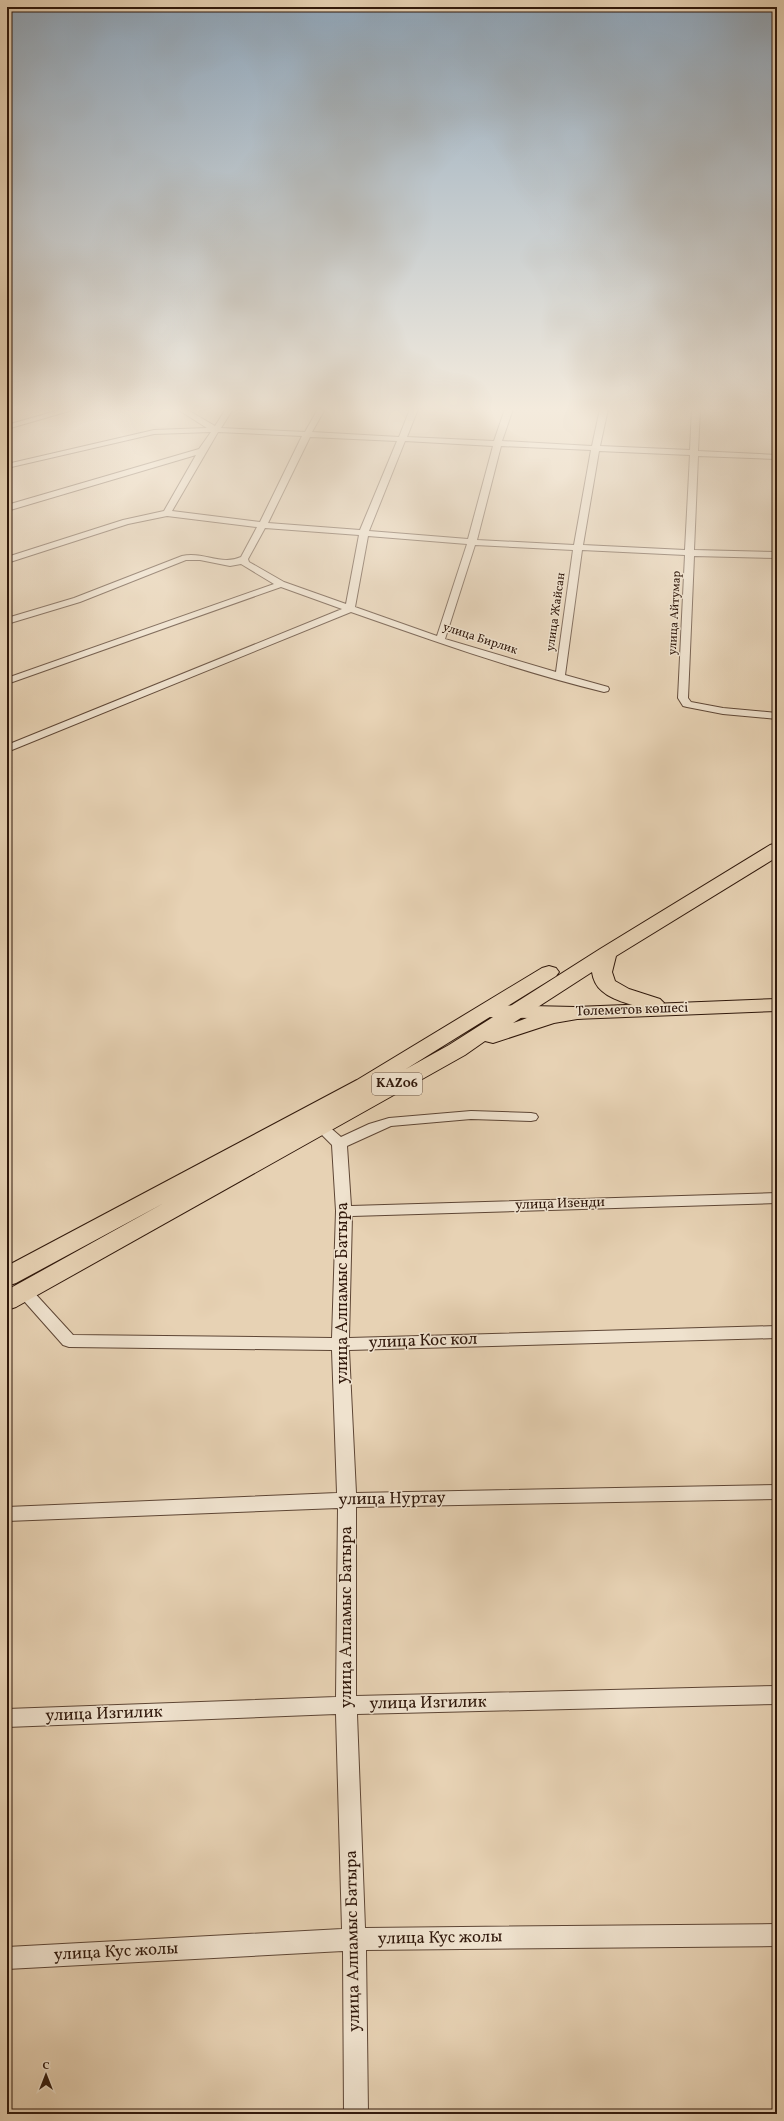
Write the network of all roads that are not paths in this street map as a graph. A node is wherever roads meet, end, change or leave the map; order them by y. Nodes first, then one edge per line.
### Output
1 (170, 508) edge
2 (272, 508) edge
3 (373, 508) edge
4 (481, 508) edge
5 (584, 508) edge
6 (692, 508) edge
7 (167, 513) junction
8 (264, 525) junction
9 (364, 532) junction
10 (472, 542) junction
11 (578, 547) junction
12 (690, 553) junction
13 (777, 555) edge
14 (244, 558) junction
15 (7, 560) edge
16 (281, 584) junction
17 (350, 609) junction
18 (7, 621) edge
19 (440, 640) junction
20 (560, 677) junction
21 (7, 681) edge
22 (604, 689) dead end
23 (777, 716) edge
24 (7, 749) edge
25 (777, 833) edge
26 (777, 849) edge
27 (607, 953) junction
28 (777, 998) edge
29 (653, 1003) junction
30 (777, 1005) edge
31 (507, 1008) junction
32 (575, 1013) junction
33 (457, 1050) junction
34 (531, 1117) dead end
35 (321, 1127) junction
36 (339, 1144) junction
37 (777, 1198) edge
38 (344, 1211) junction
39 (7, 1277) edge
40 (15, 1296) edge
41 (777, 1332) edge
42 (340, 1344) junction
43 (777, 1492) edge
44 (347, 1500) junction
45 (7, 1514) edge
46 (777, 1695) edge
47 (346, 1705) junction
48 (7, 1718) edge
49 (777, 1935) edge
50 (354, 1939) junction
51 (7, 1958) edge
52 (356, 2114) edge

1 - 7 street
2 - 8 street
3 - 9 street
4 - 10 street
5 - 11 street, улица Жайсан
6 - 12 street, улица Айтумар
7 - 8 street
7 - 15 street
8 - 9 street
8 - 14 street
9 - 10 street
9 - 17 street
10 - 11 street
10 - 19 street
11 - 12 street
11 - 20 street, улица Жайсан
12 - 13 street
12 - 23 street, улица Айтумар
14 - 16 street, улица Бирлик
14 - 18 street
16 - 17 street, улица Бирлик
16 - 21 street
17 - 19 street, улица Бирлик
17 - 24 street
19 - 20 street, улица Бирлик
20 - 22 street, улица Бирлик
25 - 31 main road, KАZ06
26 - 27 main road, KАZ06
27 - 29 main road
27 - 31 main road, KАZ06
28 - 29 main road, Төлеметов көшесі
29 - 31 main road, Төлеметов көшесі
30 - 32 main road, Төлеметов көшесі
31 - 32 main road, Төлеметов көшесі
31 - 33 main road, KАZ06
31 - 39 main road, KАZ06
32 - 33 main road
33 - 35 main road, KАZ06
34 - 36 street
35 - 36 street
35 - 40 main road, KАZ06
36 - 38 street, улица Алпамыс Батыра
37 - 38 street, улица Изенди
38 - 42 street, улица Алпамыс Батыра
40 - 42 street, улица Кос кол
41 - 42 street, улица Кос кол
42 - 44 street, улица Алпамыс Батыра
43 - 44 street, улица Нуртау
44 - 45 street, улица Нуртау
44 - 47 street, улица Алпамыс Батыра
46 - 47 street, улица Изгилик
47 - 48 street, улица Изгилик
47 - 50 street, улица Алпамыс Батыра
49 - 50 street, улица Кус жолы
50 - 51 street, улица Кус жолы
50 - 52 street, улица Алпамыс Батыра

